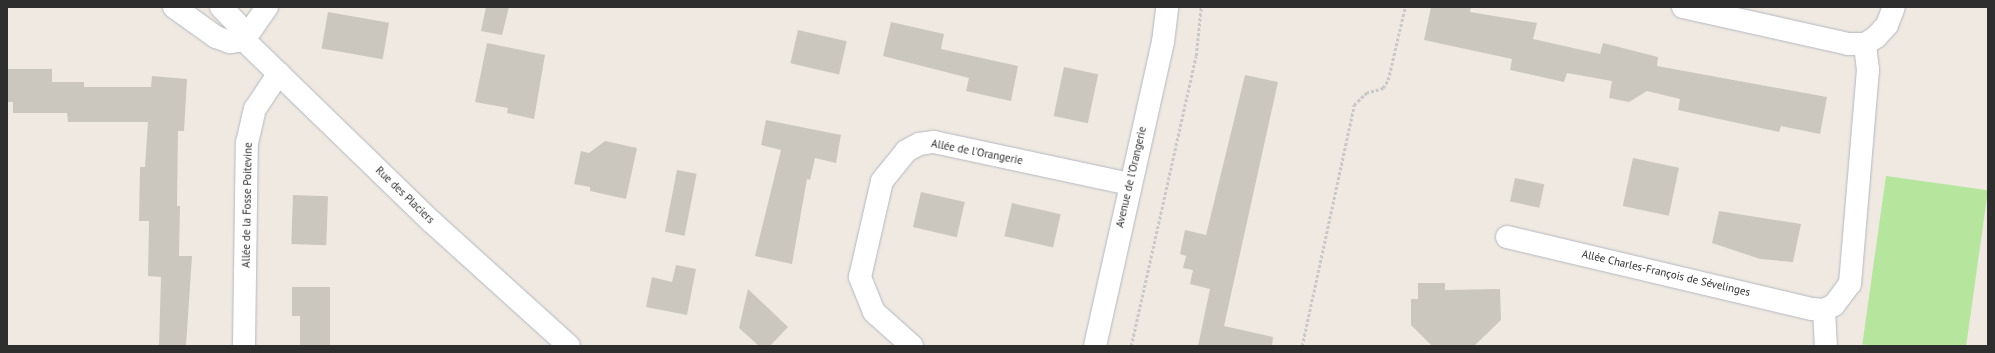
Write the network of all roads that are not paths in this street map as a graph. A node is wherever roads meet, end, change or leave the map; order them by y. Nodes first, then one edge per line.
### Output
1 (174, 7) edge
2 (221, 7) edge
3 (267, 7) edge
4 (1167, 7) edge
5 (1683, 7) edge
6 (1894, 7) edge
7 (244, 40) junction
8 (1857, 44) junction
9 (279, 73) junction
10 (1130, 184) junction
11 (1507, 237) dead end
12 (1824, 310) junction
13 (244, 346) edge
14 (569, 346) edge
15 (912, 346) edge
16 (1095, 346) edge
17 (1826, 346) edge

1 - 7 street
2 - 7 street, Rue des Placiers
3 - 7 street
4 - 10 street, Avenue de l'Orangerie
5 - 8 street
6 - 8 street
7 - 9 street, Rue des Placiers
8 - 12 street
9 - 13 street, Allée de la Fosse Poitevine
9 - 14 street, Rue des Placiers
10 - 15 street, Allée de l'Orangerie
10 - 16 street, Avenue de l'Orangerie
11 - 12 street, Allée Charles-François de Sévelinges
12 - 17 street

